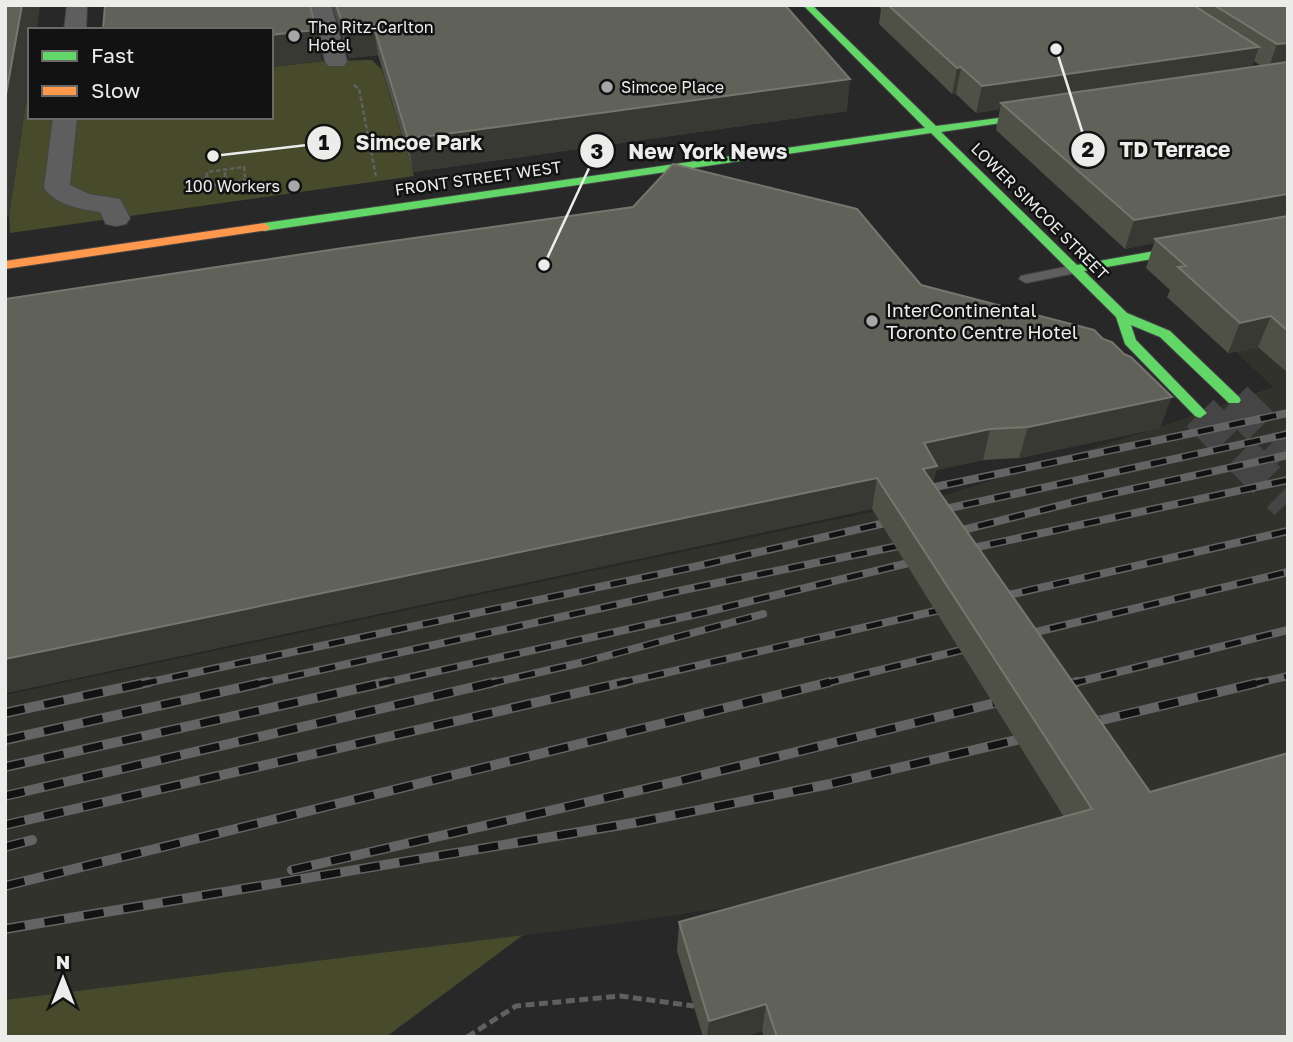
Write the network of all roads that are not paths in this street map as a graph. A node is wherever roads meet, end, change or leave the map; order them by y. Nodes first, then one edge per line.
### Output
1 (77, 5) edge
2 (321, 5) edge
3 (807, 5) edge
4 (75, 28) edge
5 (336, 61) road end
6 (1070, 110) edge
7 (65, 119) edge
8 (934, 131) junction
9 (116, 218) dead end
10 (1288, 231) edge
11 (5, 265) edge
12 (1074, 269) junction
13 (1026, 279) dead end
14 (1122, 316) junction
15 (1234, 401) tunnel mouth
16 (1200, 413) tunnel mouth

1 - 4 street
2 - 5 street
3 - 8 street, LOWER SIMCOE STREET
6 - 8 street, FRONT STREET WEST
7 - 9 street
8 - 11 street, FRONT STREET WEST
8 - 12 street, LOWER SIMCOE STREET
10 - 12 street
12 - 13 lane
12 - 14 street, LOWER SIMCOE STREET
14 - 15 street, LOWER SIMCOE STREET
14 - 16 street, LOWER SIMCOE STREET

